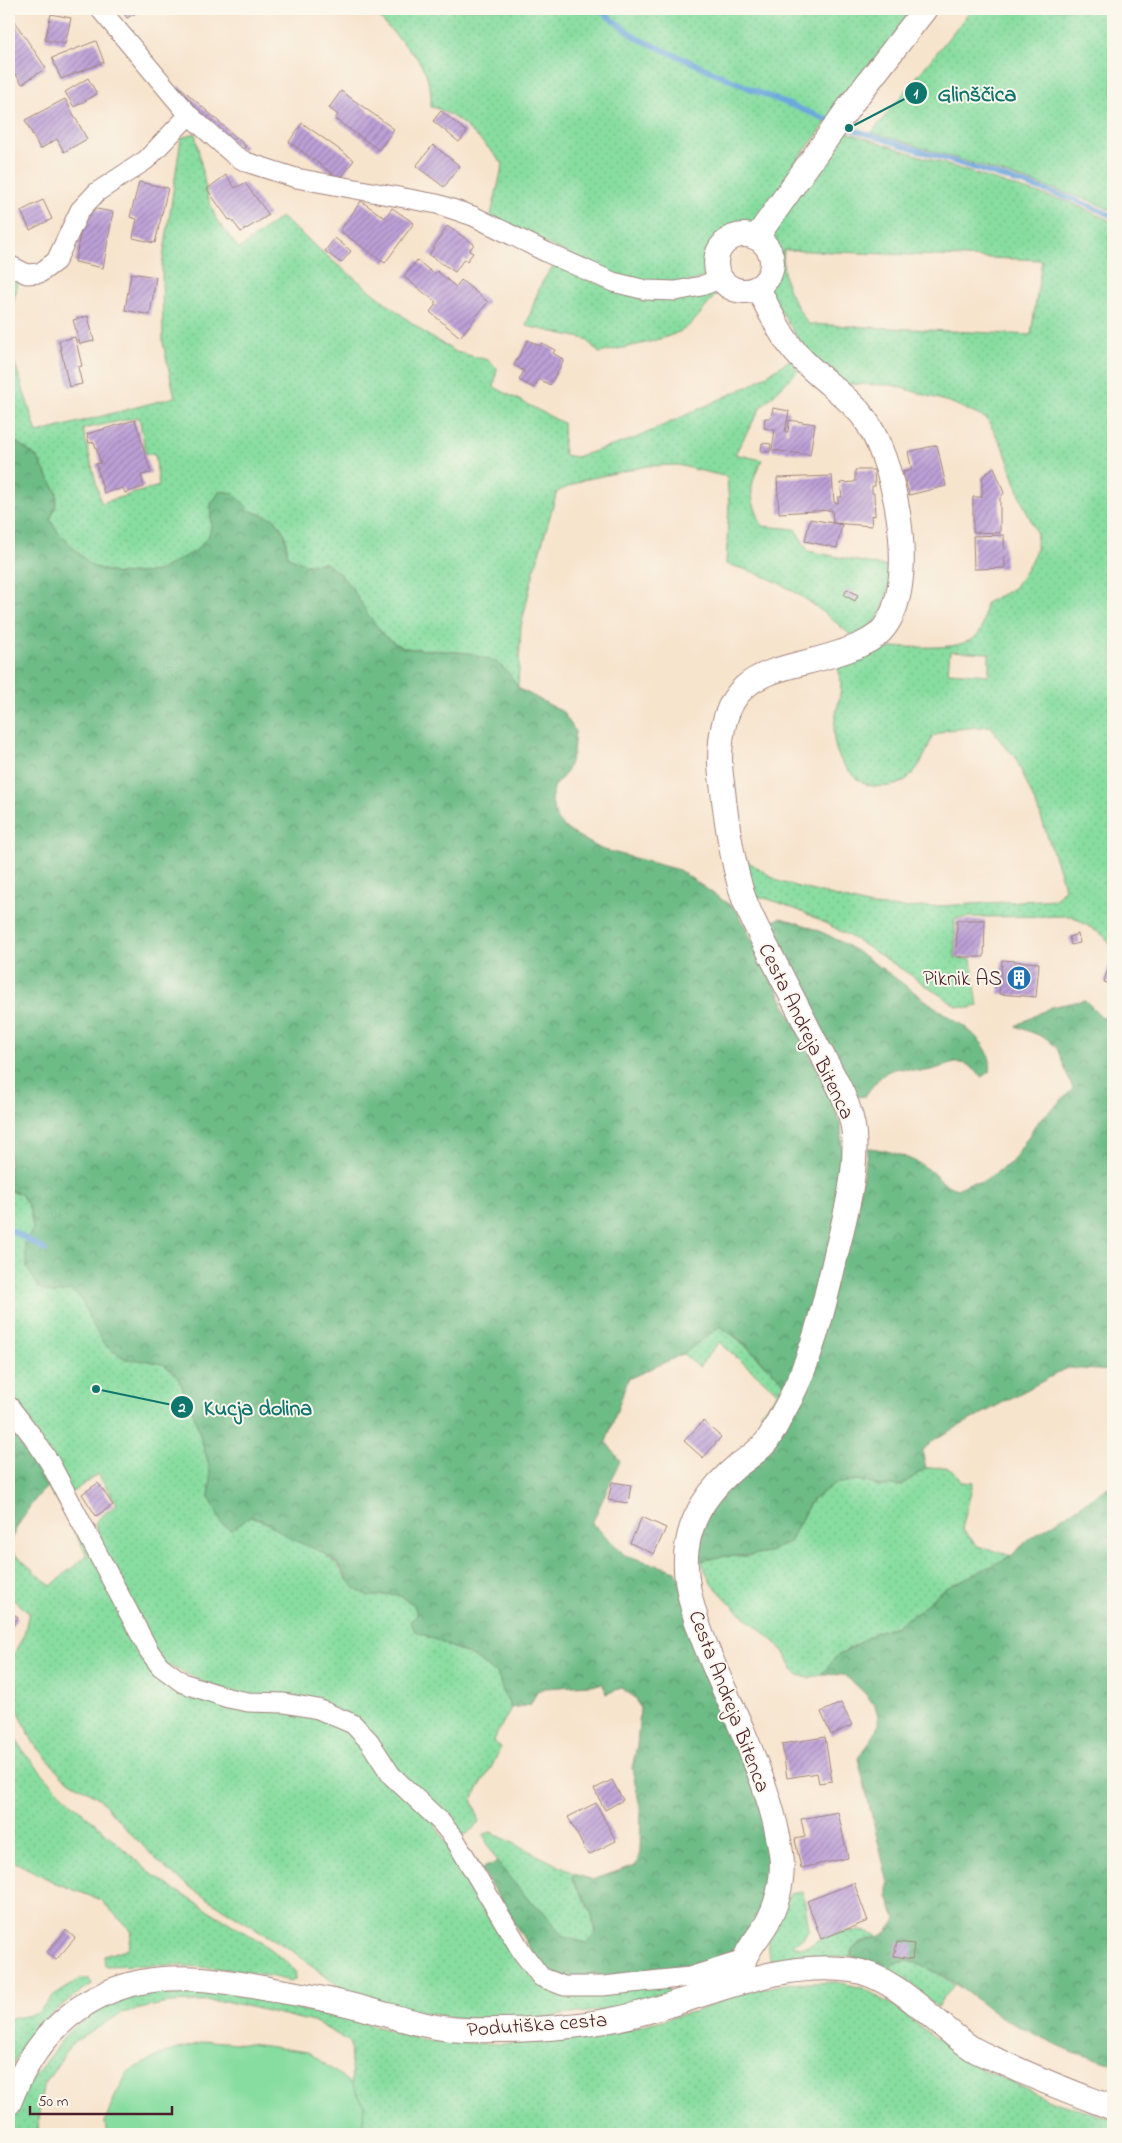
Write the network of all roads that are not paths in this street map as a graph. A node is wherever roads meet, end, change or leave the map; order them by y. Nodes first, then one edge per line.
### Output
1 (100, 9) edge
2 (926, 9) edge
3 (188, 115) junction
4 (756, 238) junction
5 (9, 265) edge
6 (720, 279) junction
7 (758, 288) junction
8 (9, 1406) edge
9 (743, 1970) junction
10 (9, 2103) edge
11 (1113, 2108) edge

1 - 3 street
2 - 4 street
3 - 5 street
3 - 6 street
4 - 6 street
4 - 7 street
6 - 7 street
7 - 9 street, Cesta Andreja Bitenca
8 - 9 street
9 - 10 street, Podutiška cesta
9 - 11 street, Podutiška cesta

